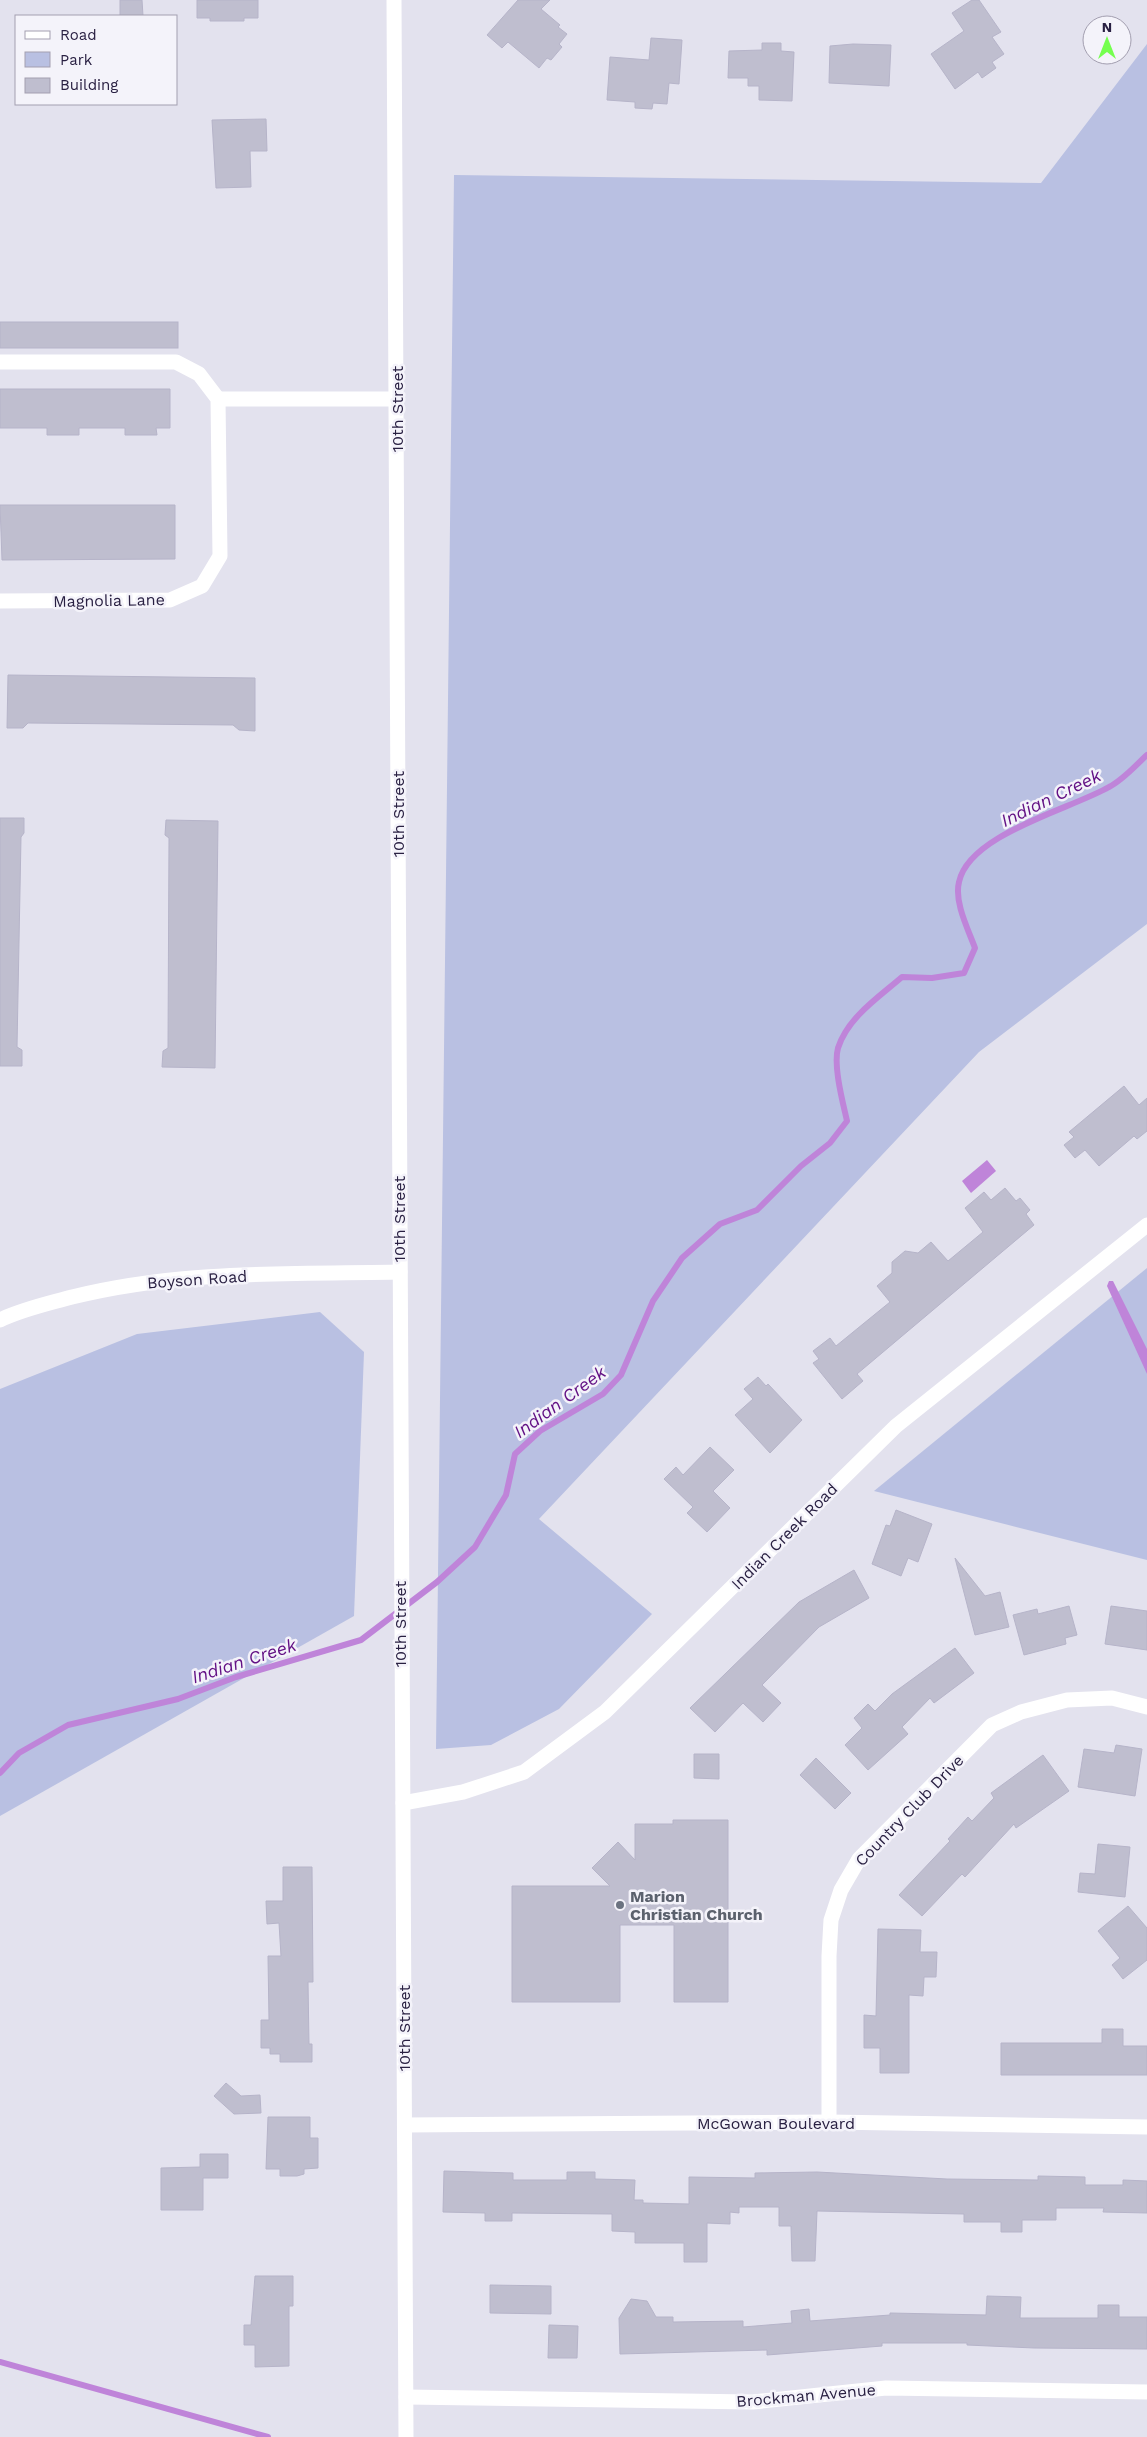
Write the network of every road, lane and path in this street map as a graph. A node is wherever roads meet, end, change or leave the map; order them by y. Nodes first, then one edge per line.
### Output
1 (394, 0) edge
2 (0, 362) edge
3 (218, 399) junction
4 (397, 399) junction
5 (0, 601) edge
6 (1147, 1225) edge
7 (400, 1272) junction
8 (0, 1320) edge
9 (1147, 1707) edge
10 (403, 1803) junction
11 (829, 2122) junction
12 (405, 2125) junction
13 (1147, 2127) edge
14 (1147, 2392) edge
15 (406, 2397) junction
16 (406, 2437) edge

1 - 4 street, 10th Street
2 - 3 street
3 - 4 street
3 - 5 street, Magnolia Lane
4 - 7 street, 10th Street
6 - 10 street, Indian Creek Road
7 - 8 street, Boyson Road
7 - 10 street, 10th Street
9 - 11 street, Country Club Drive
10 - 12 street, 10th Street
11 - 12 street, McGowan Boulevard
11 - 13 street, McGowan Boulevard
12 - 15 street, 10th Street
14 - 15 street, Brockman Avenue
15 - 16 street, 10th Street

